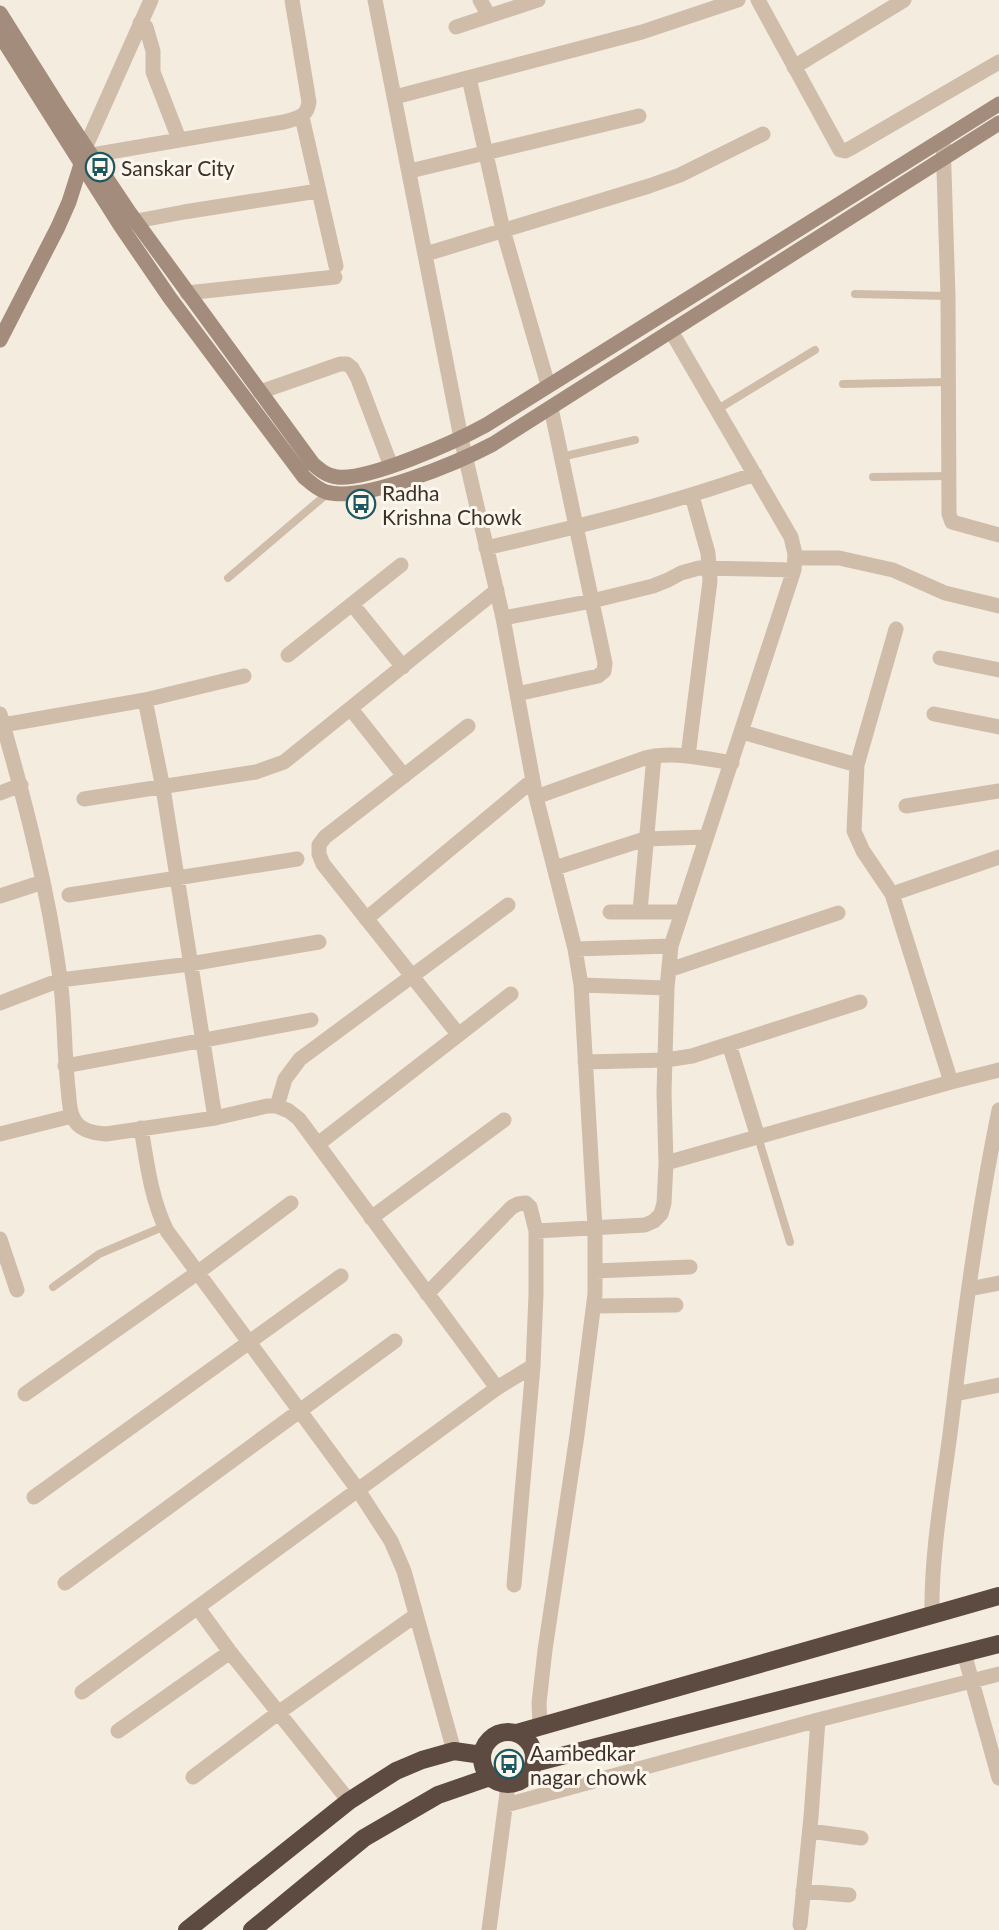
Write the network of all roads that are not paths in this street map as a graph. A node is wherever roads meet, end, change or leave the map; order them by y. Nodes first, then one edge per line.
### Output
1 (151, 0) edge
2 (292, 0) edge
3 (375, 0) edge
4 (480, 0) edge
5 (538, 0) edge
6 (738, 0) edge
7 (758, 0) edge
8 (904, 0) edge
9 (0, 13) edge
10 (489, 16) junction
11 (140, 23) junction
12 (456, 27) dead end
13 (0, 35) edge
14 (999, 62) edge
15 (794, 68) junction
16 (469, 78) junction
17 (395, 97) junction
18 (999, 104) edge
19 (639, 116) dead end
20 (302, 117) junction
21 (999, 123) edge
22 (763, 135) dead end
23 (178, 139) junction
24 (943, 140) junction
25 (486, 154) junction
26 (86, 155) junction
27 (944, 159) junction
28 (410, 171) junction
29 (318, 191) junction
30 (136, 221) junction
31 (120, 225) junction
32 (503, 230) junction
33 (426, 254) junction
34 (187, 293) junction
35 (855, 294) dead end
36 (948, 296) junction
37 (671, 331) junction
38 (0, 340) edge
39 (815, 350) dead end
40 (948, 382) junction
41 (843, 384) dead end
42 (548, 385) junction
43 (260, 392) junction
44 (551, 408) junction
45 (718, 409) junction
46 (461, 438) junction
47 (635, 440) dead end
48 (466, 458) junction
49 (561, 458) junction
50 (391, 466) junction
51 (755, 474) junction
52 (949, 476) junction
53 (873, 477) dead end
54 (328, 493) junction
55 (692, 496) junction
56 (575, 528) junction
57 (999, 534) edge
58 (486, 548) junction
59 (794, 564) junction
60 (401, 565) dead end
61 (710, 568) junction
62 (228, 578) dead end
63 (497, 590) junction
64 (592, 601) junction
65 (352, 604) junction
66 (999, 606) edge
67 (503, 618) junction
68 (896, 629) dead end
69 (288, 655) dead end
70 (940, 658) dead end
71 (403, 667) junction
72 (999, 670) edge
73 (244, 676) dead end
74 (518, 694) junction
75 (145, 700) junction
76 (351, 709) junction
77 (934, 714) dead end
78 (2, 720) edge
79 (468, 726) dead end
80 (999, 728) edge
81 (742, 732) junction
82 (654, 756) junction
83 (688, 756) junction
84 (732, 764) junction
85 (857, 765) junction
86 (404, 777) junction
87 (533, 780) junction
88 (21, 785) junction
89 (163, 788) junction
90 (999, 790) edge
91 (0, 793) edge
92 (536, 797) junction
93 (84, 799) dead end
94 (906, 806) dead end
95 (706, 837) junction
96 (645, 839) junction
97 (999, 857) edge
98 (297, 859) dead end
99 (555, 868) junction
100 (177, 878) junction
101 (43, 882) junction
102 (892, 894) junction
103 (69, 895) dead end
104 (0, 896) edge
105 (508, 905) dead end
106 (640, 911) junction
107 (610, 912) dead end
108 (681, 912) junction
109 (838, 913) dead end
110 (366, 919) junction
111 (319, 942) dead end
112 (671, 946) junction
113 (575, 949) junction
114 (190, 964) junction
115 (669, 970) junction
116 (413, 976) junction
117 (60, 980) junction
118 (580, 985) junction
119 (667, 988) junction
120 (511, 994) dead end
121 (860, 1002) dead end
122 (0, 1003) edge
123 (311, 1020) dead end
124 (458, 1034) junction
125 (203, 1041) junction
126 (729, 1044) junction
127 (666, 1060) junction
128 (585, 1062) junction
129 (65, 1066) junction
130 (999, 1070) edge
131 (951, 1082) junction
132 (277, 1106) junction
133 (999, 1110) edge
134 (72, 1116) junction
135 (215, 1118) junction
136 (504, 1120) dead end
137 (141, 1128) junction
138 (0, 1134) edge
139 (758, 1137) junction
140 (318, 1144) junction
141 (666, 1163) junction
142 (999, 1186) edge
143 (983, 1191) junction
144 (291, 1203) dead end
145 (371, 1218) junction
146 (165, 1226) junction
147 (595, 1228) junction
148 (536, 1231) junction
149 (0, 1239) edge
150 (789, 1242) dead end
151 (690, 1267) dead end
152 (595, 1271) junction
153 (197, 1273) junction
154 (341, 1276) dead end
155 (999, 1282) edge
156 (53, 1287) dead end
157 (969, 1289) junction
158 (17, 1290) dead end
159 (427, 1294) junction
160 (676, 1305) dead end
161 (594, 1306) junction
162 (395, 1341) dead end
163 (247, 1342) junction
164 (533, 1366) junction
165 (999, 1385) edge
166 (497, 1388) junction
167 (25, 1394) dead end
168 (955, 1394) junction
169 (300, 1412) junction
170 (357, 1490) junction
171 (34, 1497) dead end
172 (65, 1583) dead end
173 (514, 1585) dead end
174 (999, 1596) edge
175 (198, 1608) junction
176 (416, 1615) junction
177 (932, 1615) junction
178 (999, 1644) edge
179 (230, 1652) junction
180 (964, 1653) junction
181 (999, 1674) edge
182 (972, 1680) junction
183 (82, 1692) dead end
184 (278, 1713) junction
185 (818, 1720) junction
186 (540, 1726) junction
187 (118, 1731) dead end
188 (517, 1733) junction
189 (454, 1751) junction
190 (482, 1755) junction
191 (534, 1763) junction
192 (193, 1777) dead end
193 (490, 1777) junction
194 (999, 1778) edge
195 (508, 1785) junction
196 (349, 1801) junction
197 (506, 1805) junction
198 (810, 1831) junction
199 (861, 1838) dead end
200 (803, 1891) junction
201 (849, 1896) dead end
202 (800, 1925) dead end
203 (187, 1930) edge
204 (252, 1930) edge
205 (489, 1930) edge

1 - 11 street
2 - 20 street
3 - 17 street
4 - 10 street
5 - 10 street
6 - 16 street
7 - 15 street
8 - 15 street
9 - 26 street
10 - 12 street
11 - 23 street
11 - 26 street
13 - 26 street
14 - 15 street
16 - 17 street
16 - 25 street
17 - 28 street
18 - 24 street
19 - 25 street
20 - 23 street
20 - 29 street
21 - 27 street
22 - 32 street
23 - 26 street
24 - 27 street
24 - 42 street
25 - 28 street
25 - 32 street
26 - 30 street
26 - 31 street
26 - 38 street
27 - 36 street
27 - 37 street
28 - 33 street
29 - 30 street
29 - 34 street
30 - 31 street
30 - 34 street
31 - 54 street
32 - 33 street
32 - 42 street
33 - 46 street
34 - 43 street
35 - 36 lane
36 - 40 street
37 - 44 street
37 - 45 street
39 - 45 lane
40 - 41 lane
40 - 52 street
42 - 46 street
43 - 50 street
43 - 50 street
44 - 48 street
44 - 49 street
45 - 51 street
46 - 48 street
46 - 50 street
47 - 49 lane
48 - 54 street
48 - 58 street
49 - 56 street
51 - 55 street
51 - 59 street
52 - 53 lane
52 - 57 street
54 - 62 lane
55 - 56 street
55 - 61 street
56 - 58 street
56 - 64 street
58 - 63 street
59 - 61 street
59 - 66 street
59 - 81 street
60 - 65 street
61 - 64 street
61 - 83 street
63 - 67 street
63 - 71 street
64 - 67 street
64 - 74 street
65 - 69 street
65 - 71 street
67 - 74 street
68 - 85 street
70 - 72 street
71 - 76 street
73 - 75 street
74 - 87 street
75 - 78 street
75 - 89 street
76 - 86 street
76 - 89 street
77 - 80 street
78 - 88 street
79 - 86 street
81 - 84 street
81 - 85 street
82 - 83 street
82 - 92 street
82 - 96 street
83 - 84 street
84 - 95 street
85 - 102 street
86 - 110 street
87 - 92 street
87 - 110 street
88 - 91 street
88 - 101 street
89 - 93 street
89 - 100 street
90 - 94 street
92 - 99 street
95 - 96 street
95 - 108 street
96 - 99 street
96 - 106 street
97 - 102 street
98 - 100 street
99 - 113 street
100 - 103 street
100 - 114 street
101 - 104 street
101 - 117 street
102 - 131 street
105 - 116 street
106 - 107 street
106 - 108 street
108 - 112 street
109 - 115 street
110 - 116 street
111 - 114 street
112 - 113 street
112 - 115 street
113 - 118 street
114 - 117 street
114 - 125 street
115 - 119 street
116 - 124 street
116 - 132 street
117 - 122 street
117 - 129 street
118 - 119 street
118 - 128 street
119 - 127 street
120 - 124 street
121 - 126 street
123 - 125 street
124 - 140 street
125 - 129 street
125 - 135 street
126 - 127 street
126 - 139 street
127 - 128 street
127 - 141 street
128 - 147 street
129 - 134 street
130 - 131 street
131 - 139 street
132 - 135 street
132 - 140 street
133 - 143 street
134 - 137 street
134 - 138 street
135 - 137 street
136 - 145 street
137 - 146 street
139 - 141 street
139 - 150 lane
140 - 145 street
141 - 147 street
142 - 143 street
143 - 157 street
144 - 153 street
145 - 159 street
146 - 153 street
146 - 156 lane
147 - 148 street
147 - 152 street
148 - 159 street
148 - 164 street
149 - 158 street
151 - 152 street
152 - 161 street
153 - 163 street
153 - 167 street
154 - 163 street
155 - 157 street
157 - 168 street
159 - 166 street
160 - 161 street
161 - 186 street
162 - 169 street
163 - 169 street
163 - 171 street
164 - 166 street
164 - 173 street
165 - 168 street
166 - 170 street
168 - 177 street
169 - 170 street
169 - 172 street
170 - 175 street
170 - 176 street
174 - 177 highway
175 - 179 street
175 - 183 street
176 - 184 street
176 - 189 street
177 - 186 highway
178 - 180 highway
179 - 184 street
179 - 187 street
180 - 182 street
180 - 191 highway
181 - 182 street
182 - 185 street
182 - 194 street
184 - 192 street
184 - 196 street
185 - 197 street
185 - 198 street
186 - 188 highway
188 - 190 highway
188 - 191 highway
189 - 190 highway
189 - 196 highway
190 - 193 highway
191 - 195 highway
193 - 195 highway
193 - 204 highway
195 - 197 street
196 - 203 highway
197 - 205 street
198 - 199 street
198 - 200 street
200 - 201 street
200 - 202 street

